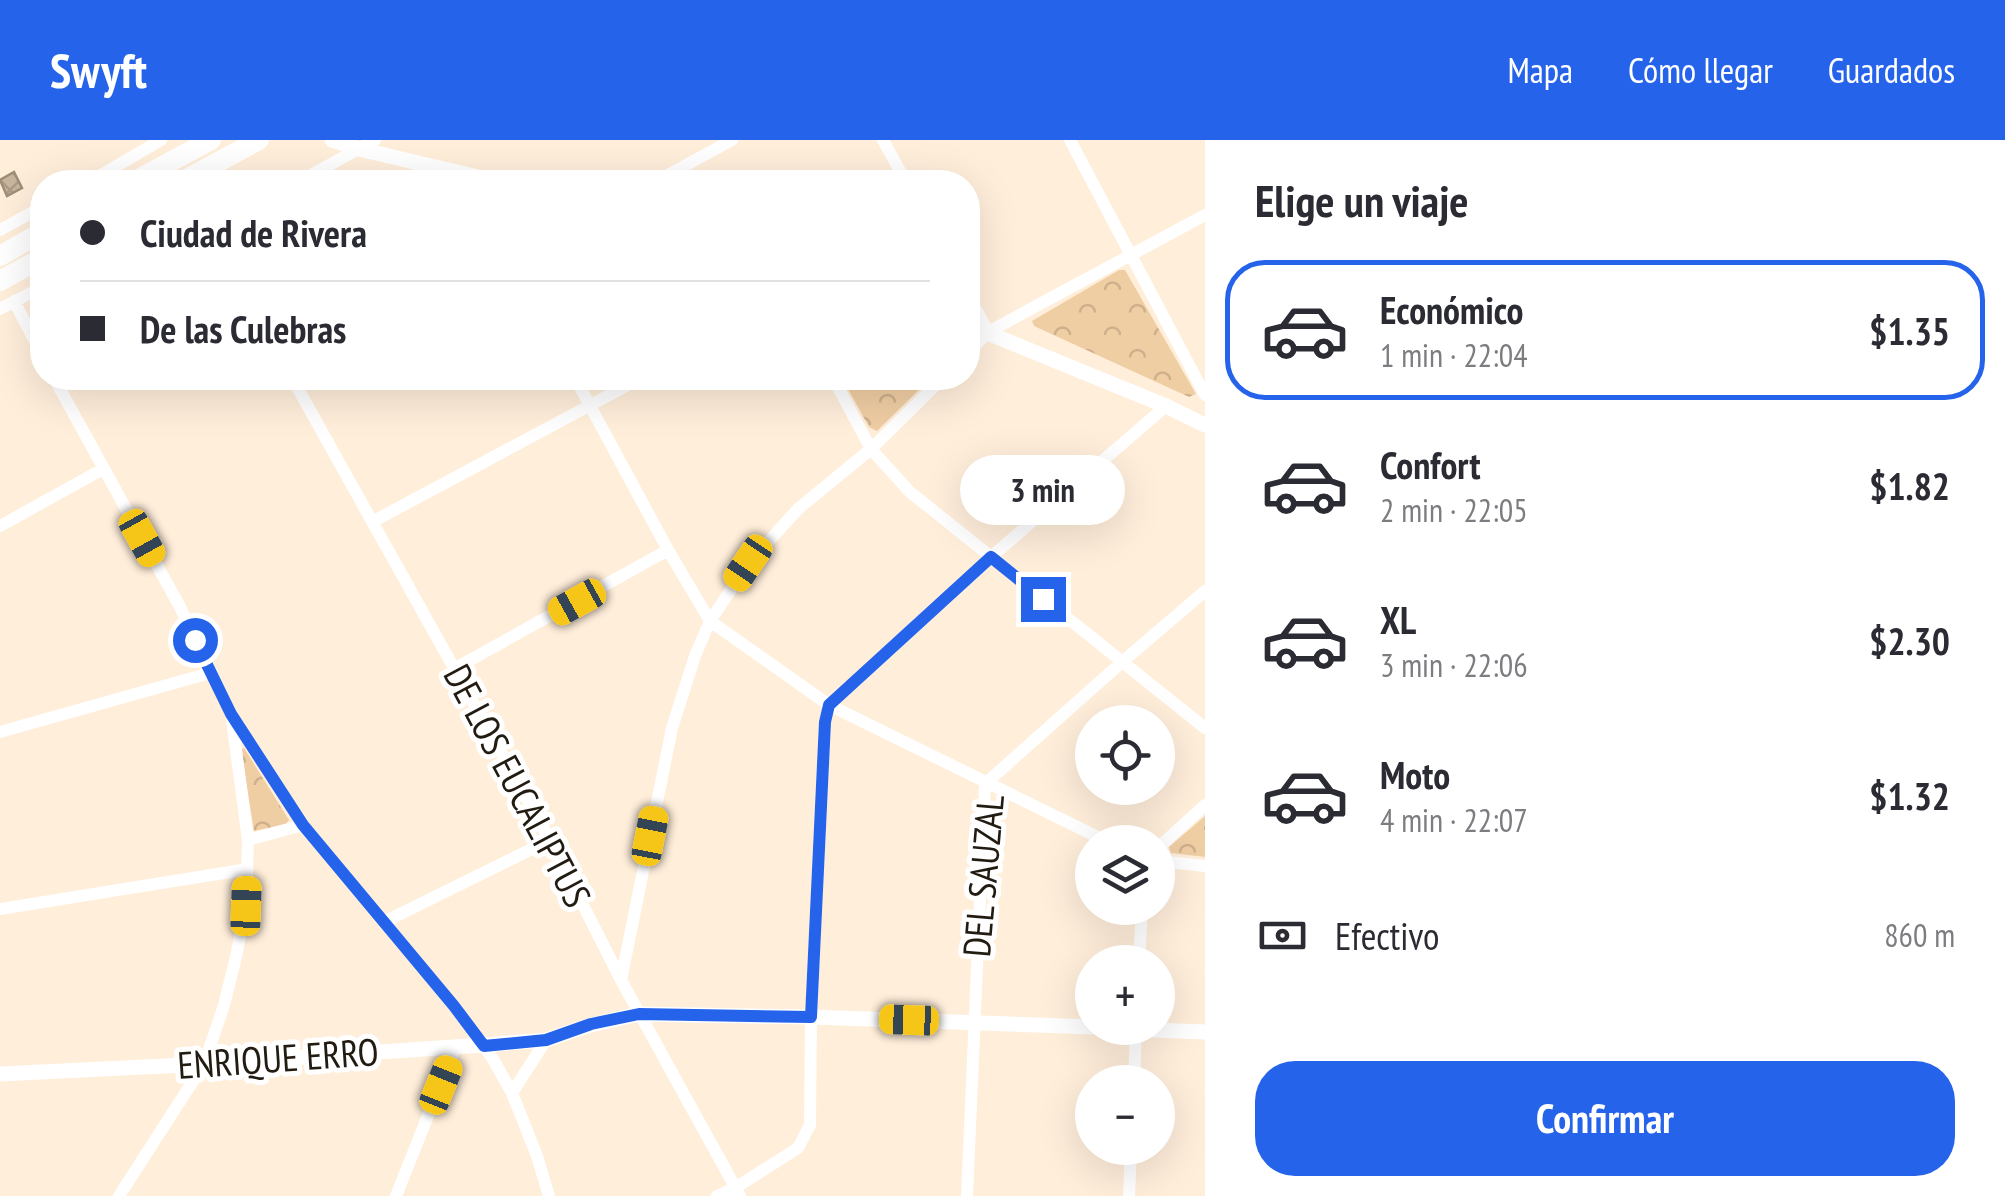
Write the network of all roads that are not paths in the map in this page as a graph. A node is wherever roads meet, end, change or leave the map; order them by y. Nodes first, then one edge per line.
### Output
1 (161, 140) edge
2 (211, 140) edge
3 (258, 140) edge
4 (332, 140) edge
5 (375, 140) edge
6 (732, 140) edge
7 (883, 140) edge
8 (1070, 140) edge
9 (145, 144) edge
10 (359, 149) junction
11 (107, 170) edge
12 (155, 170) edge
13 (203, 170) edge
14 (320, 170) edge
15 (439, 170) edge
16 (677, 170) edge
17 (899, 170) edge
18 (30, 214) edge
19 (1205, 215) edge
20 (0, 230) edge
21 (30, 239) edge
22 (1131, 254) junction
23 (0, 256) edge
24 (30, 265) edge
25 (0, 282) edge
26 (30, 292) edge
27 (14, 301) junction
28 (0, 308) edge
29 (980, 317) edge
30 (980, 329) edge
31 (30, 332) edge
32 (988, 332) junction
33 (980, 340) edge
34 (60, 390) edge
35 (299, 390) edge
36 (581, 390) edge
37 (619, 390) edge
38 (839, 390) edge
39 (930, 390) edge
40 (1205, 395) edge
41 (590, 406) junction
42 (1166, 406) junction
43 (1205, 425) edge
44 (871, 449) junction
45 (103, 469) junction
46 (372, 522) junction
47 (0, 526) edge
48 (668, 550) junction
49 (991, 557) junction
50 (1205, 591) edge
51 (710, 620) junction
52 (1122, 662) junction
53 (454, 669) junction
54 (210, 673) junction
55 (829, 705) junction
56 (231, 714) junction
57 (1205, 728) edge
58 (0, 732) edge
59 (985, 784) junction
60 (1205, 806) edge
61 (303, 825) junction
62 (1075, 826) edge
63 (1175, 833) edge
64 (248, 840) junction
65 (550, 840) junction
66 (1175, 863) edge
67 (1205, 866) edge
68 (248, 869) junction
69 (0, 909) edge
70 (384, 922) junction
71 (620, 980) junction
72 (639, 1014) junction
73 (811, 1017) junction
74 (974, 1023) junction
75 (1075, 1026) edge
76 (1175, 1030) edge
77 (1205, 1032) edge
78 (546, 1040) junction
79 (484, 1046) junction
80 (456, 1048) junction
81 (204, 1064) junction
82 (0, 1074) edge
83 (512, 1093) junction
84 (1130, 1165) edge
85 (738, 1192) edge
86 (119, 1196) edge
87 (396, 1196) edge
88 (550, 1196) edge
89 (717, 1196) edge
90 (967, 1196) edge
91 (1129, 1196) edge

1 - 9 street
2 - 12 main road
3 - 13 main road
4 - 10 street
5 - 10 street
6 - 16 street
7 - 17 street
8 - 22 street
9 - 11 street
10 - 14 street
10 - 15 street
18 - 20 street
19 - 22 street
21 - 23 main road
22 - 32 street
22 - 40 street
24 - 25 main road
26 - 27 street
27 - 28 street
27 - 31 street
29 - 32 street
30 - 32 street
32 - 33 street
32 - 42 street
34 - 45 street
35 - 46 street, DE LOS EUCALIPTUS
36 - 41 street
37 - 41 street
38 - 44 street
39 - 44 street
41 - 46 street
41 - 48 street
42 - 43 street
42 - 49 street
44 - 49 street
44 - 51 street
45 - 47 street
45 - 54 street
46 - 53 street, DE LOS EUCALIPTUS
48 - 51 street
48 - 53 street
49 - 52 street
49 - 55 street
50 - 52 street, DEL SAUZAL
51 - 55 street
51 - 71 street
52 - 57 street
52 - 59 street, DEL SAUZAL
53 - 65 street, DE LOS EUCALIPTUS
54 - 56 street
54 - 58 street
55 - 59 street
55 - 73 street
56 - 61 street
56 - 64 street
59 - 62 street
59 - 74 street, DEL SAUZAL
60 - 63 street
61 - 64 street
61 - 70 street
64 - 68 street
65 - 70 street
65 - 71 street, DE LOS EUCALIPTUS
66 - 67 street
68 - 69 street
68 - 81 street
70 - 79 street
71 - 72 street, DE LOS EUCALIPTUS
72 - 73 street, ENRIQUE ERRO
72 - 78 street, ENRIQUE ERRO
72 - 85 street, DE LOS EUCALIPTUS
73 - 74 street, ENRIQUE ERRO
73 - 85 street
74 - 75 street, ENRIQUE ERRO
74 - 90 street, DEL SAUZAL
76 - 77 street
78 - 79 street, ENRIQUE ERRO
78 - 83 street
79 - 80 street, ENRIQUE ERRO
79 - 83 street
80 - 81 street, ENRIQUE ERRO
80 - 87 street
81 - 82 street, ENRIQUE ERRO
81 - 86 street
83 - 88 street
84 - 91 street
85 - 89 street

